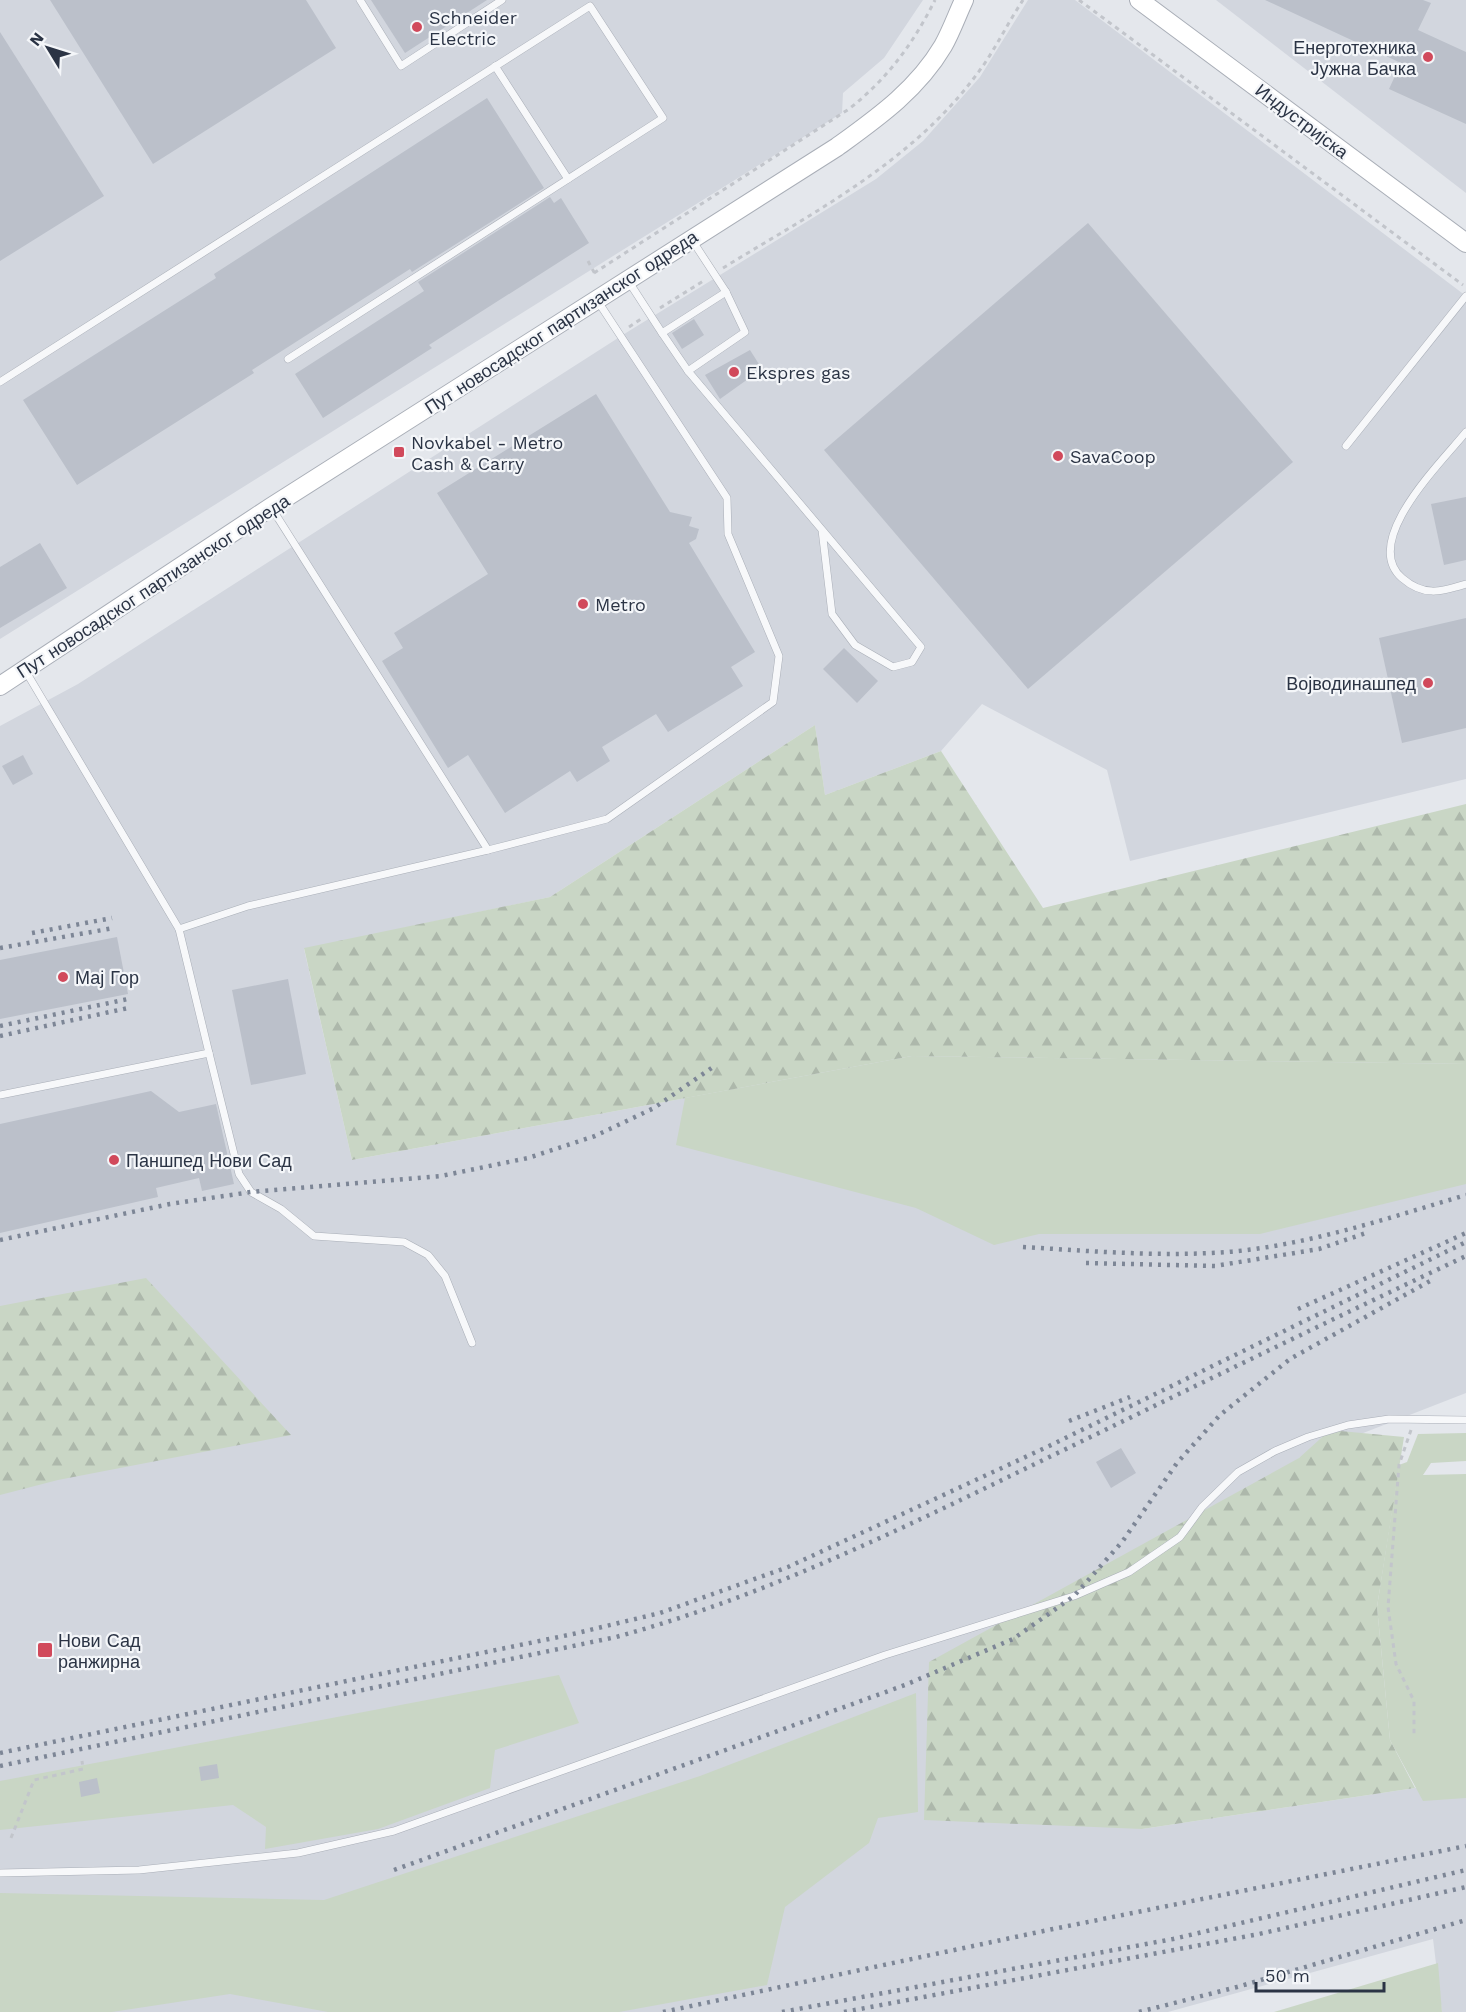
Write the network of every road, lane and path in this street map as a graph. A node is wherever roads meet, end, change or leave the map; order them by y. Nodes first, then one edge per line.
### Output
1 (360, 0) edge
2 (502, 0) edge
3 (935, 0) edge
4 (964, 0) edge
5 (1023, 0) edge
6 (1079, 0) edge
7 (1139, 0) edge
8 (495, 66) junction
9 (568, 179) junction
10 (691, 239) junction
11 (1466, 243) edge
12 (594, 273) dead end
13 (714, 274) junction
14 (627, 280) junction
15 (1466, 288) edge
16 (726, 292) junction
17 (1466, 296) edge
18 (596, 300) junction
19 (650, 314) junction
20 (619, 333) junction
21 (662, 333) junction
22 (288, 359) dead end
23 (688, 370) junction
24 (0, 382) edge
25 (1466, 432) edge
26 (1346, 446) dead end
27 (271, 507) junction
28 (822, 530) junction
29 (1466, 584) edge
30 (24, 670) junction
31 (0, 686) edge
32 (488, 850) junction
33 (178, 929) junction
34 (209, 1053) junction
35 (0, 1095) edge
36 (472, 1343) dead end
37 (1466, 1419) edge
38 (1414, 1420) junction
39 (1414, 1735) dead end
40 (82, 1761) dead end
41 (11, 1838) dead end
42 (0, 1873) edge

1 - 2 lane
3 - 12 path
4 - 10 street, Пут новосадског партизанског одреда
5 - 13 path
6 - 15 path
7 - 11 street, Индустријска
8 - 9 lane
8 - 9 lane
8 - 24 lane
9 - 22 lane
10 - 13 lane
10 - 14 street, Пут новосадског партизанског одреда
13 - 16 lane
13 - 19 path
14 - 18 street, Пут новосадског партизанског одреда
14 - 19 lane
16 - 21 lane
16 - 23 lane
17 - 26 lane
18 - 20 lane
18 - 27 street, Пут новосадског партизанског одреда
19 - 20 path
19 - 21 lane
20 - 32 lane
21 - 23 lane
23 - 28 lane
25 - 29 lane
27 - 30 street, Пут новосадског партизанског одреда
27 - 32 lane
28 - 28 lane
30 - 31 street, Пут новосадског партизанског одреда
30 - 33 lane
32 - 33 lane
33 - 34 lane
34 - 35 lane
34 - 36 lane
37 - 38 lane
38 - 39 path
38 - 42 lane
40 - 41 path

